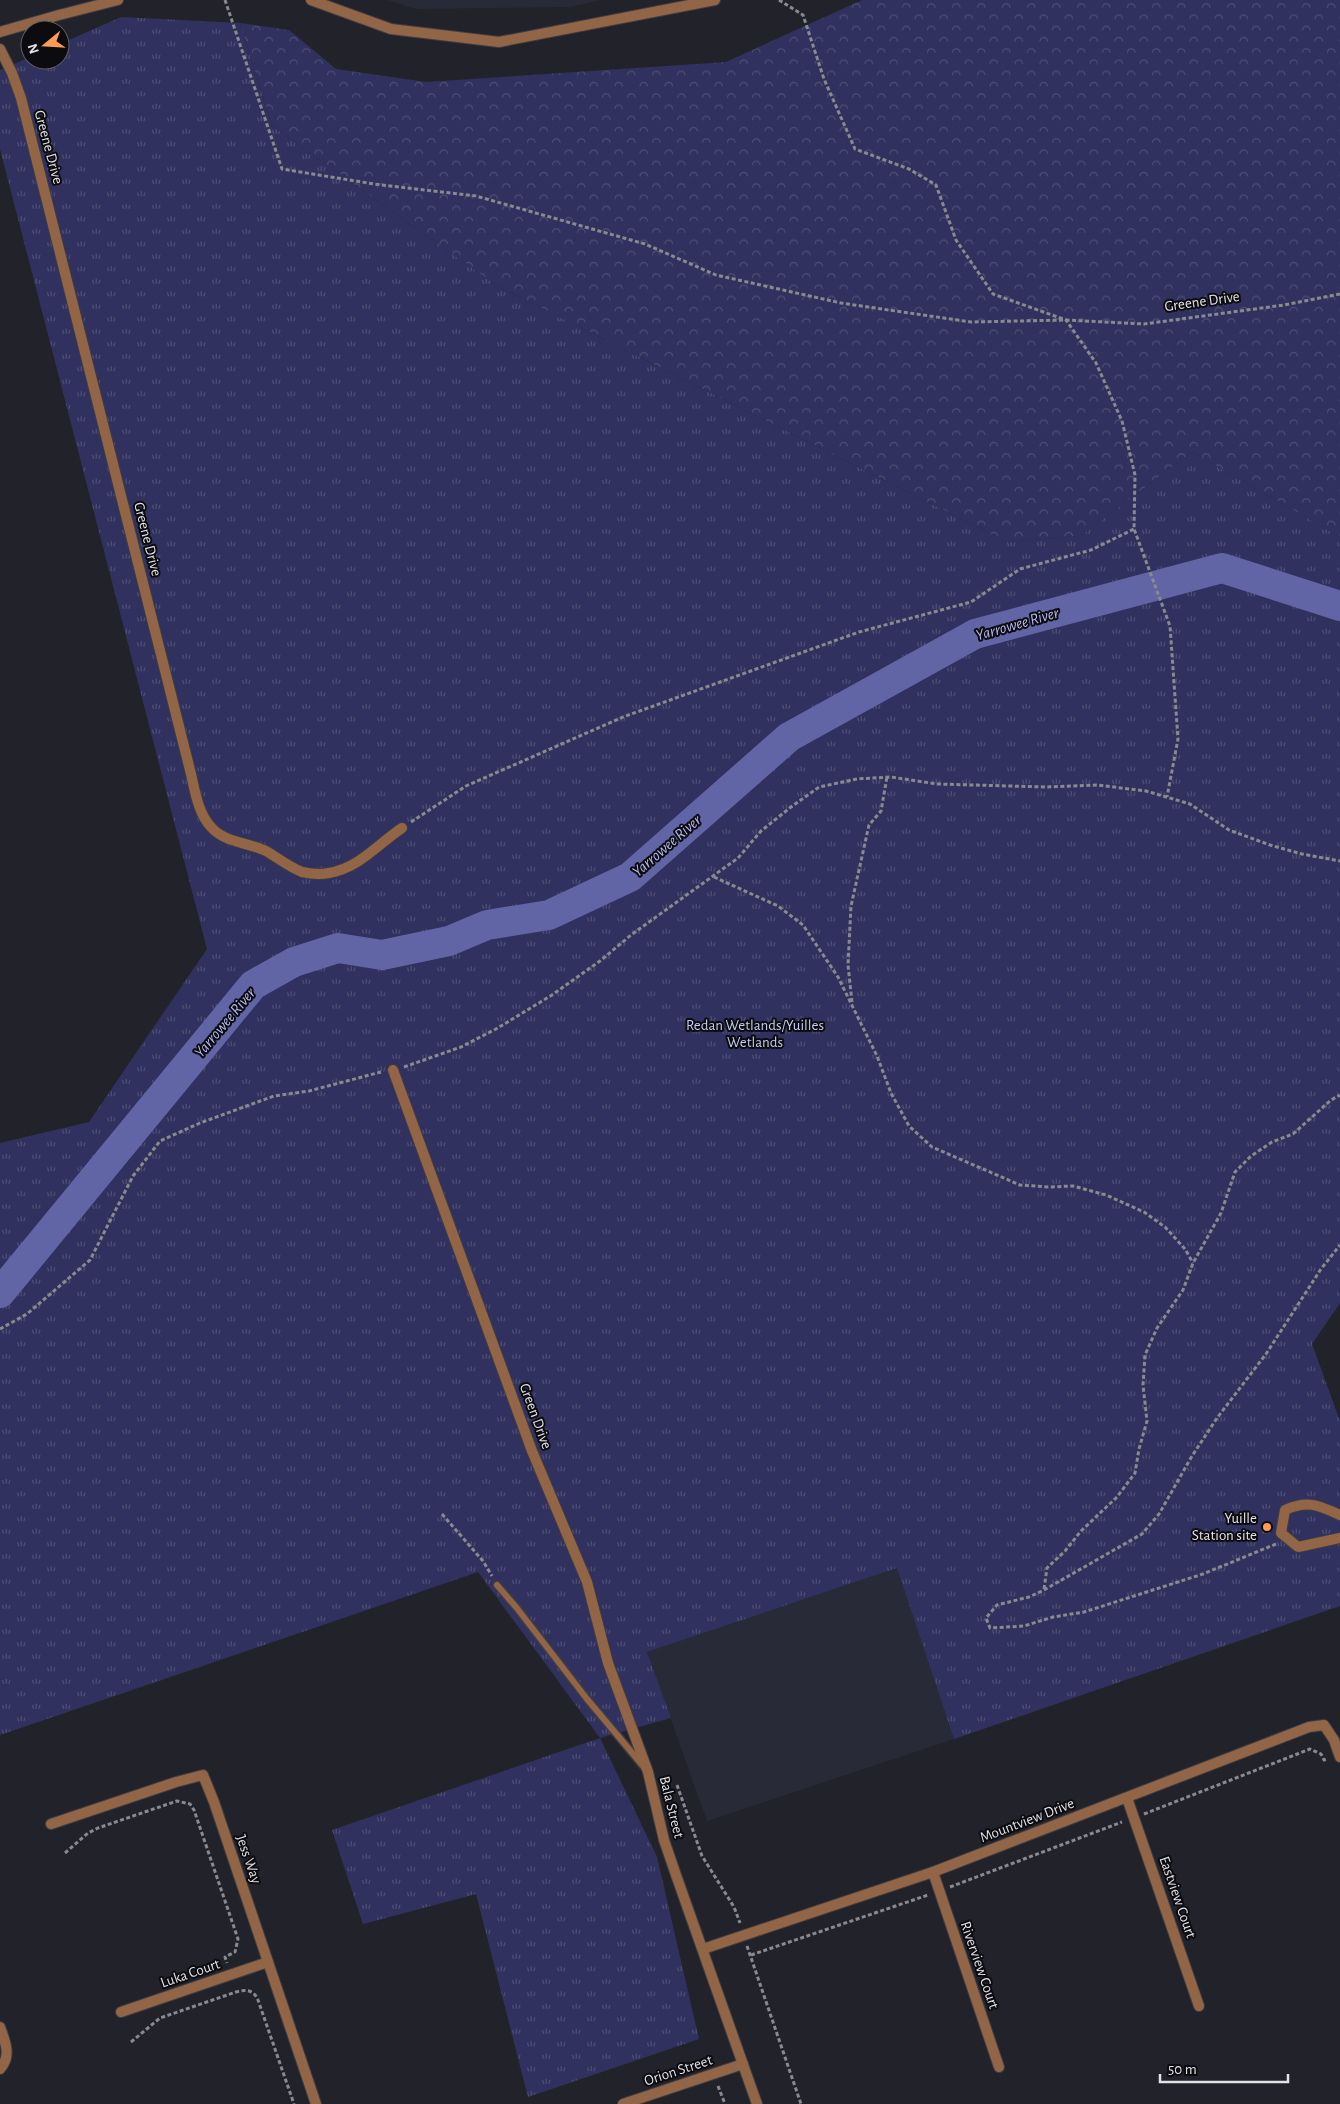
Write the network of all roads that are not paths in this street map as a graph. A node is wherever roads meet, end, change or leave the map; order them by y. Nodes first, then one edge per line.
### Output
1 (118, 0) edge
2 (311, 0) edge
3 (715, 0) edge
4 (0, 32) edge
5 (0, 49) edge
6 (402, 828) road end
7 (393, 1070) road end
8 (1340, 1515) edge
9 (1340, 1538) edge
10 (497, 1585) road end
11 (1340, 1756) edge
12 (648, 1772) junction
13 (1127, 1798) junction
14 (51, 1824) dead end
15 (933, 1872) junction
16 (703, 1949) junction
17 (268, 1962) junction
18 (1199, 2006) dead end
19 (121, 2012) dead end
20 (0, 2027) edge
21 (743, 2064) junction
22 (999, 2067) dead end
23 (0, 2069) edge
24 (316, 2104) edge
25 (623, 2104) edge
26 (757, 2104) edge

1 - 4 street
2 - 3 street
5 - 6 street, Greene Drive
7 - 12 street, Green Drive
8 - 9 street
10 - 12 lane, Bala Street
11 - 13 street, Mountview Drive
12 - 16 street, Bala Street
13 - 15 street, Mountview Drive
13 - 18 street, Eastview Court
14 - 17 street, Jess Way
15 - 16 street, Mountview Drive
15 - 22 street, Riverview Court
16 - 21 street, Bala Street
17 - 19 street, Luka Court
17 - 24 street, Jess Way
20 - 23 street
21 - 25 street, Orion Street
21 - 26 street, Bala Street

